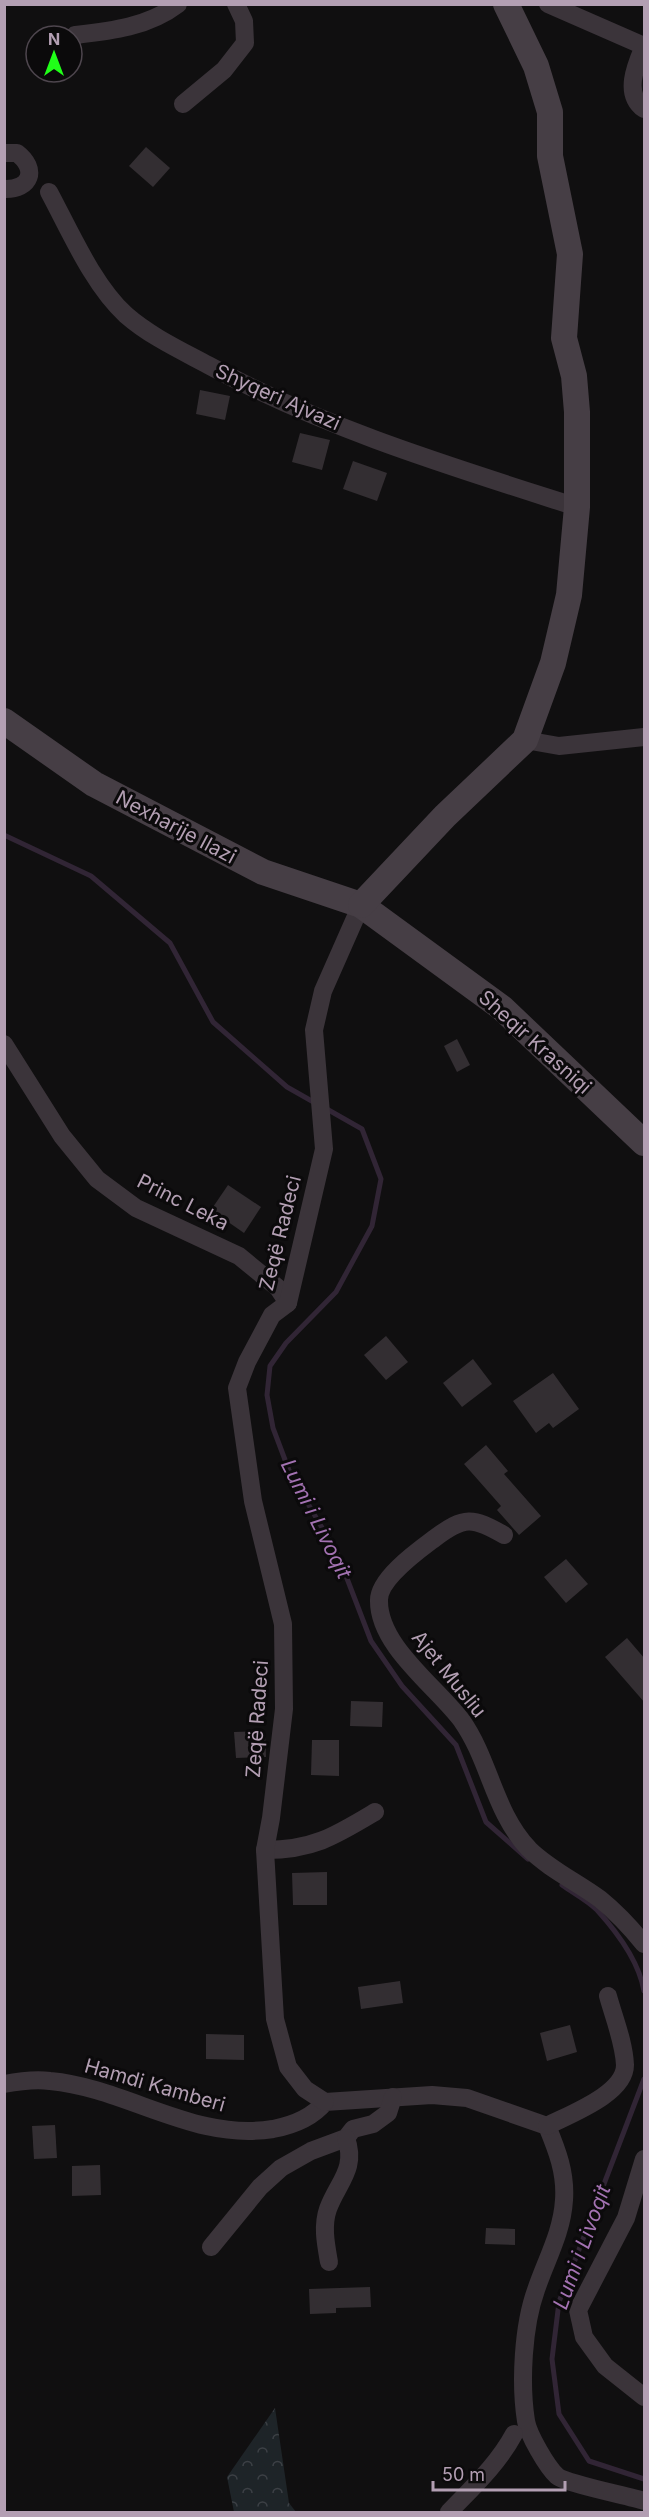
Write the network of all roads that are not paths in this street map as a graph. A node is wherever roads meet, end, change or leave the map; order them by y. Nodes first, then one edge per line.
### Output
1 (178, 4) edge
2 (236, 4) edge
3 (506, 4) edge
4 (548, 4) edge
5 (84, 34) edge
6 (183, 104) dead end
7 (645, 109) edge
8 (5, 152) edge
9 (4, 189) edge
10 (49, 192) dead end
11 (577, 507) junction
12 (4, 721) edge
13 (645, 737) edge
14 (525, 740) junction
15 (361, 905) junction
16 (4, 1044) edge
17 (645, 1143) edge
18 (288, 1303) junction
19 (504, 1535) dead end
20 (375, 1812) dead end
21 (265, 1850) junction
22 (645, 1944) edge
23 (608, 1996) dead end
24 (4, 2084) edge
25 (393, 2097) junction
26 (325, 2102) junction
27 (547, 2126) junction
28 (346, 2138) junction
29 (645, 2159) edge
30 (211, 2247) dead end
31 (329, 2262) dead end
32 (645, 2397) edge
33 (512, 2432) junction
34 (645, 2501) edge
35 (449, 2512) edge

1 - 5 street
2 - 6 street
3 - 11 street
4 - 7 street
8 - 9 street
10 - 11 street, Shyqeri Ajvazi
11 - 14 street
12 - 15 street, Nexharije Ilazi
13 - 14 street
14 - 15 street
15 - 17 street, Sheqir Krasniqi
15 - 18 street, Zeqë Radeci
16 - 18 street, Princ Leka
18 - 21 street, Zeqë Radeci
19 - 22 street, Ajet Musliu
20 - 21 street
21 - 26 street, Zeqë Radeci
23 - 27 street
24 - 26 street, Hamdi Kamberi
25 - 26 street
25 - 27 street
25 - 28 street
27 - 33 street
28 - 30 street
28 - 31 street
29 - 32 street
33 - 34 street
33 - 35 street

